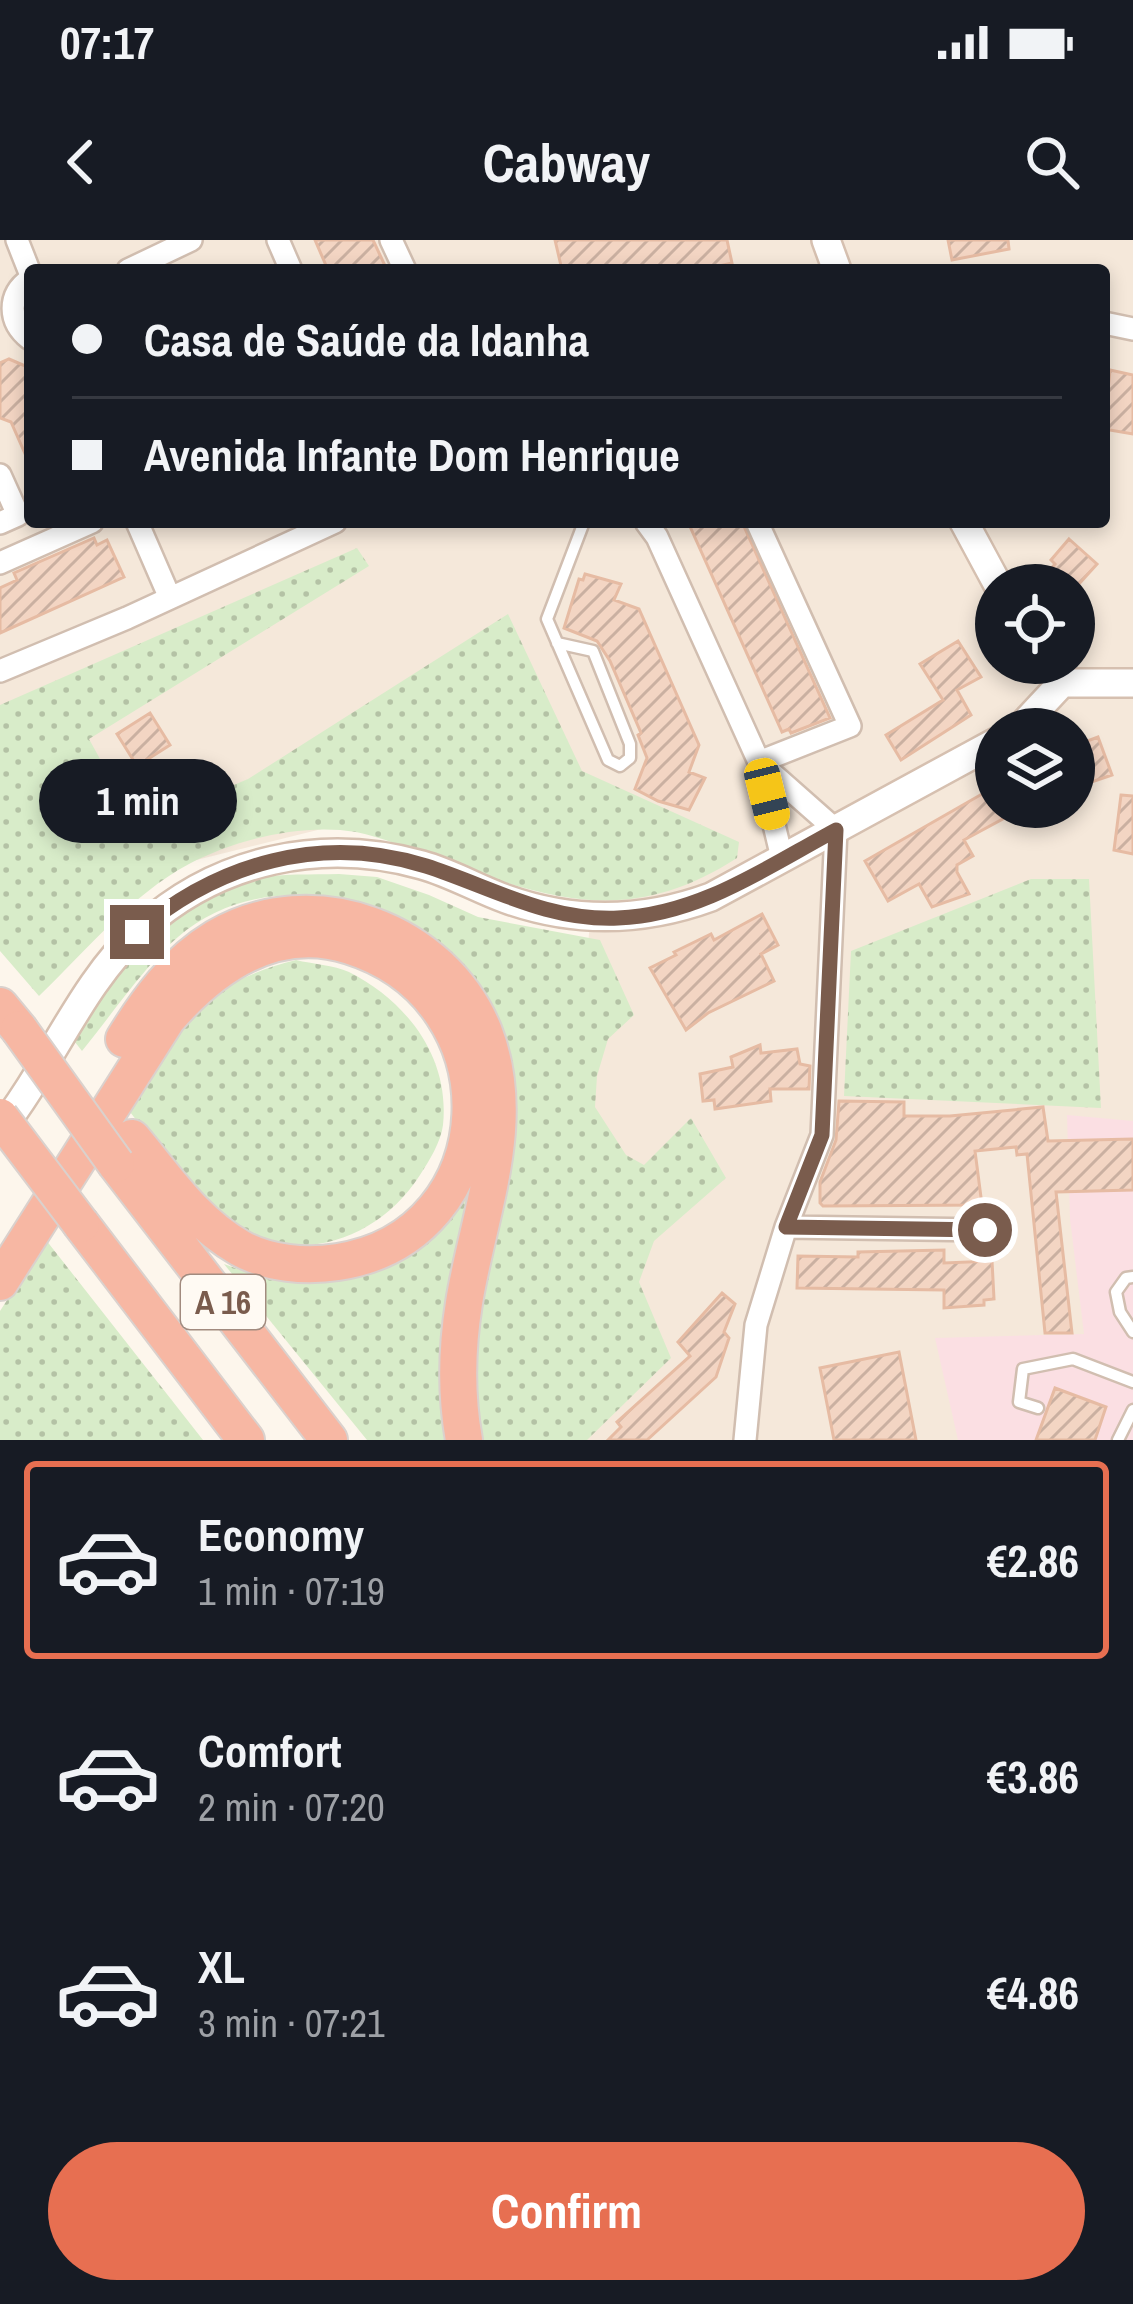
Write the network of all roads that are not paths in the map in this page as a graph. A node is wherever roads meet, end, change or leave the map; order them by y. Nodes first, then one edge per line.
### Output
1 (191, 240) edge
2 (141, 264) edge
3 (24, 284) edge
4 (15, 331) edge
5 (0, 475) edge
6 (0, 523) edge
7 (79, 528) edge
8 (140, 528) edge
9 (322, 528) edge
10 (582, 528) edge
11 (650, 528) edge
12 (760, 528) edge
13 (967, 528) edge
14 (0, 563) edge
15 (987, 564) edge
16 (170, 598) junction
17 (557, 643) junction
18 (0, 670) edge
19 (1095, 678) edge
20 (1133, 683) edge
21 (975, 754) edge
22 (759, 762) junction
23 (836, 830) junction
24 (782, 858) junction
25 (9, 1018) edge
26 (0, 1117) edge
27 (0, 1130) edge
28 (124, 1151) junction
29 (786, 1227) junction
30 (985, 1230) dead end
31 (0, 1240) edge
32 (1133, 1276) edge
33 (0, 1282) edge
34 (1133, 1332) edge
35 (1133, 1382) edge
36 (1038, 1408) dead end
37 (1133, 1410) edge
38 (246, 1440) edge
39 (329, 1440) edge
40 (464, 1440) edge
41 (745, 1440) edge
42 (1118, 1440) edge

1 - 2 street
3 - 4 street
5 - 6 street
7 - 14 street
8 - 16 street
9 - 16 street
10 - 17 lane
11 - 22 street
12 - 22 street
13 - 15 street
16 - 18 street
17 - 17 lane
19 - 20 street
21 - 23 street
22 - 23 street
22 - 24 street
23 - 24 street
23 - 29 street
24 - 27 street
25 - 28 highway, A 16, bridge
26 - 38 highway, A 16, bridge
28 - 33 highway
28 - 39 highway, A 16
29 - 30 street
29 - 41 street
31 - 40 highway
32 - 34 lane
35 - 36 lane
37 - 42 lane

